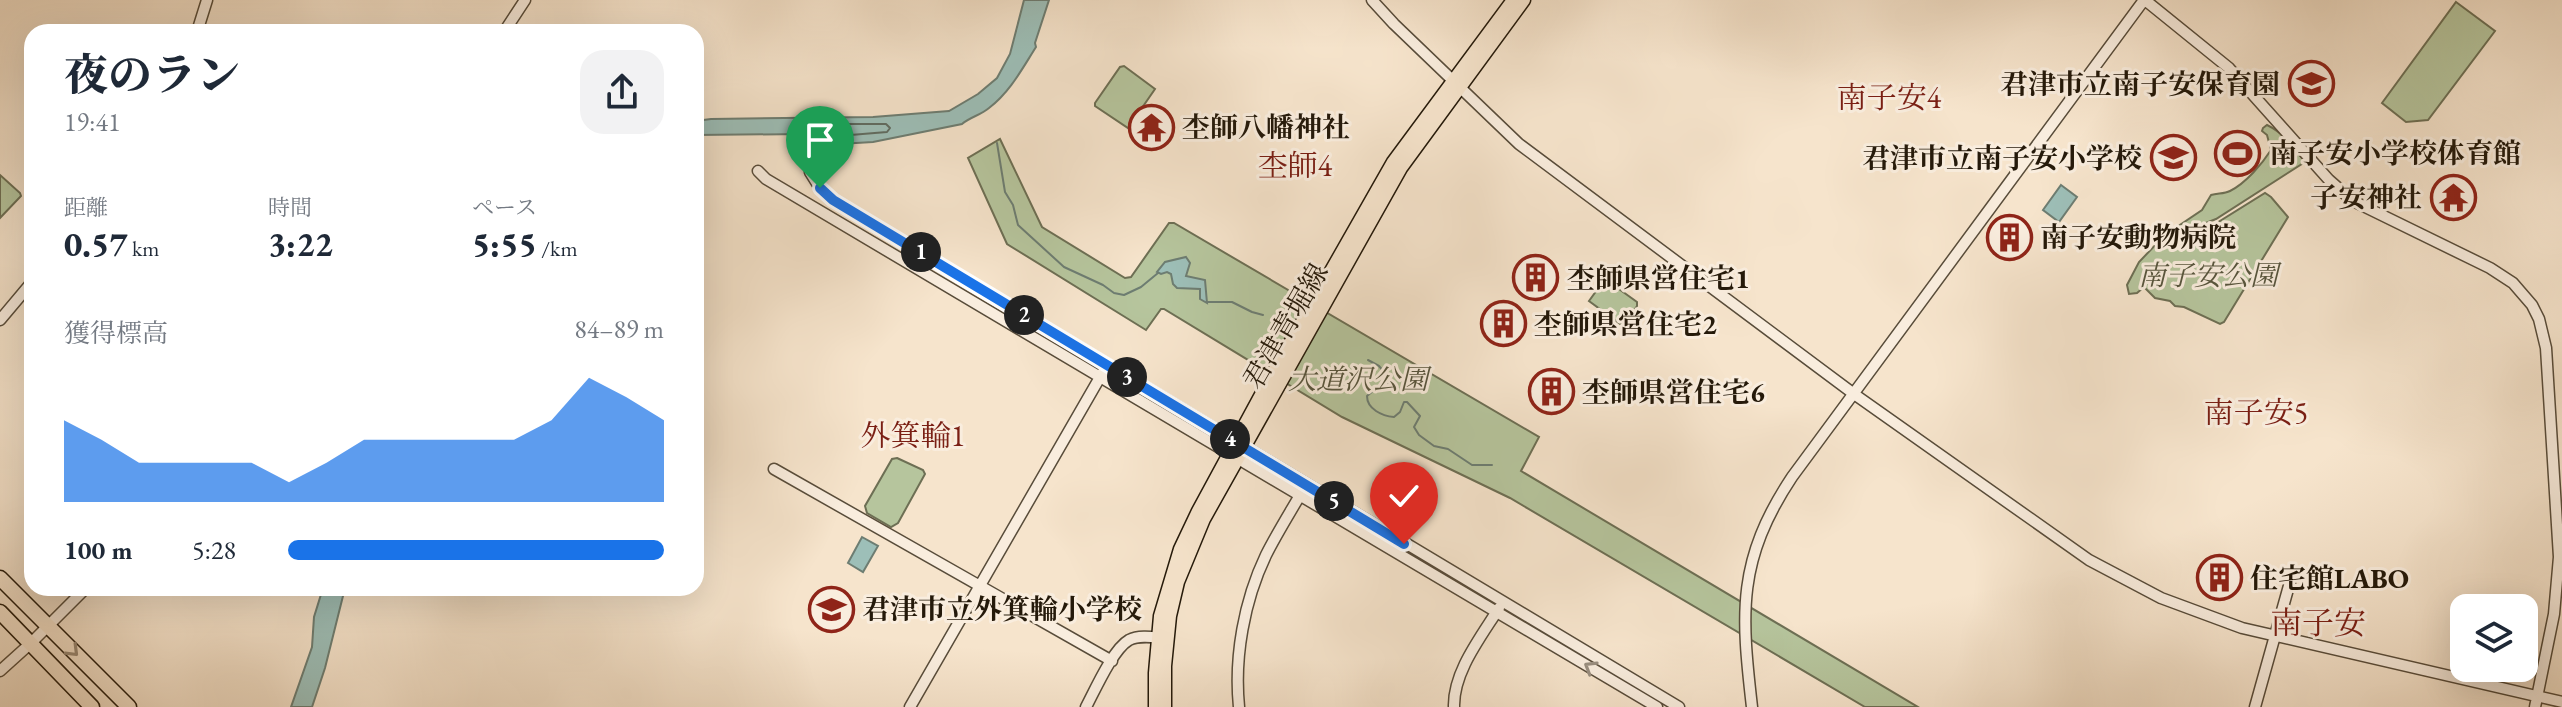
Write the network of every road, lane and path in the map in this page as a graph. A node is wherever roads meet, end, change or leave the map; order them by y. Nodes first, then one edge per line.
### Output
1 (207, 0) edge
2 (525, 0) edge
3 (1372, 0) edge
4 (1513, 0) edge
5 (1524, 0) edge
6 (2144, 0) edge
7 (200, 24) edge
8 (509, 24) edge
9 (1456, 84) junction
10 (758, 171) dead end
11 (810, 172) dead end
12 (24, 292) edge
13 (0, 320) edge
14 (1107, 365) junction
15 (1101, 376) junction
16 (1854, 394) junction
17 (1237, 450) junction
18 (774, 469) dead end
19 (1303, 489) junction
20 (0, 578) edge
21 (2290, 582) dead end
22 (981, 585) junction
23 (78, 596) edge
24 (1500, 607) junction
25 (0, 612) edge
26 (48, 625) junction
27 (2275, 637) junction
28 (1161, 638) junction
29 (31, 643) junction
30 (1112, 661) junction
31 (0, 671) edge
32 (2536, 702) edge
33 (2562, 702) edge
34 (92, 707) edge
35 (129, 707) edge
36 (910, 707) edge
37 (1086, 707) edge
38 (1155, 707) edge
39 (1165, 707) edge
40 (1239, 707) edge
41 (1454, 707) edge
42 (1657, 707) edge
43 (1679, 707) edge
44 (1752, 707) edge
45 (2255, 707) edge

1 - 7 street
2 - 8 street
3 - 9 street
4 - 9 main road, 君津青堀線
5 - 9 main road, 君津青堀線
6 - 16 street
6 - 32 street
9 - 16 street
9 - 17 main road, 君津青堀線
10 - 15 street
11 - 14 street
12 - 13 street
14 - 15 street
14 - 17 street
15 - 17 street
15 - 22 street
16 - 27 street
16 - 44 street
17 - 19 street
17 - 28 main road, 君津青堀線
18 - 22 street
19 - 24 street
19 - 40 street
20 - 26 highway
21 - 27 street
22 - 30 street
22 - 36 street
23 - 26 street
24 - 41 street
42 -> 24 street
24 - 43 street
25 - 29 highway
26 - 29 street
26 -> 35 highway
27 - 32 street
27 - 45 street
28 - 30 street
28 - 38 main road, 君津青堀線
28 - 39 main road, 君津青堀線
29 - 31 street
29 - 34 highway
30 - 37 street
32 - 33 street

